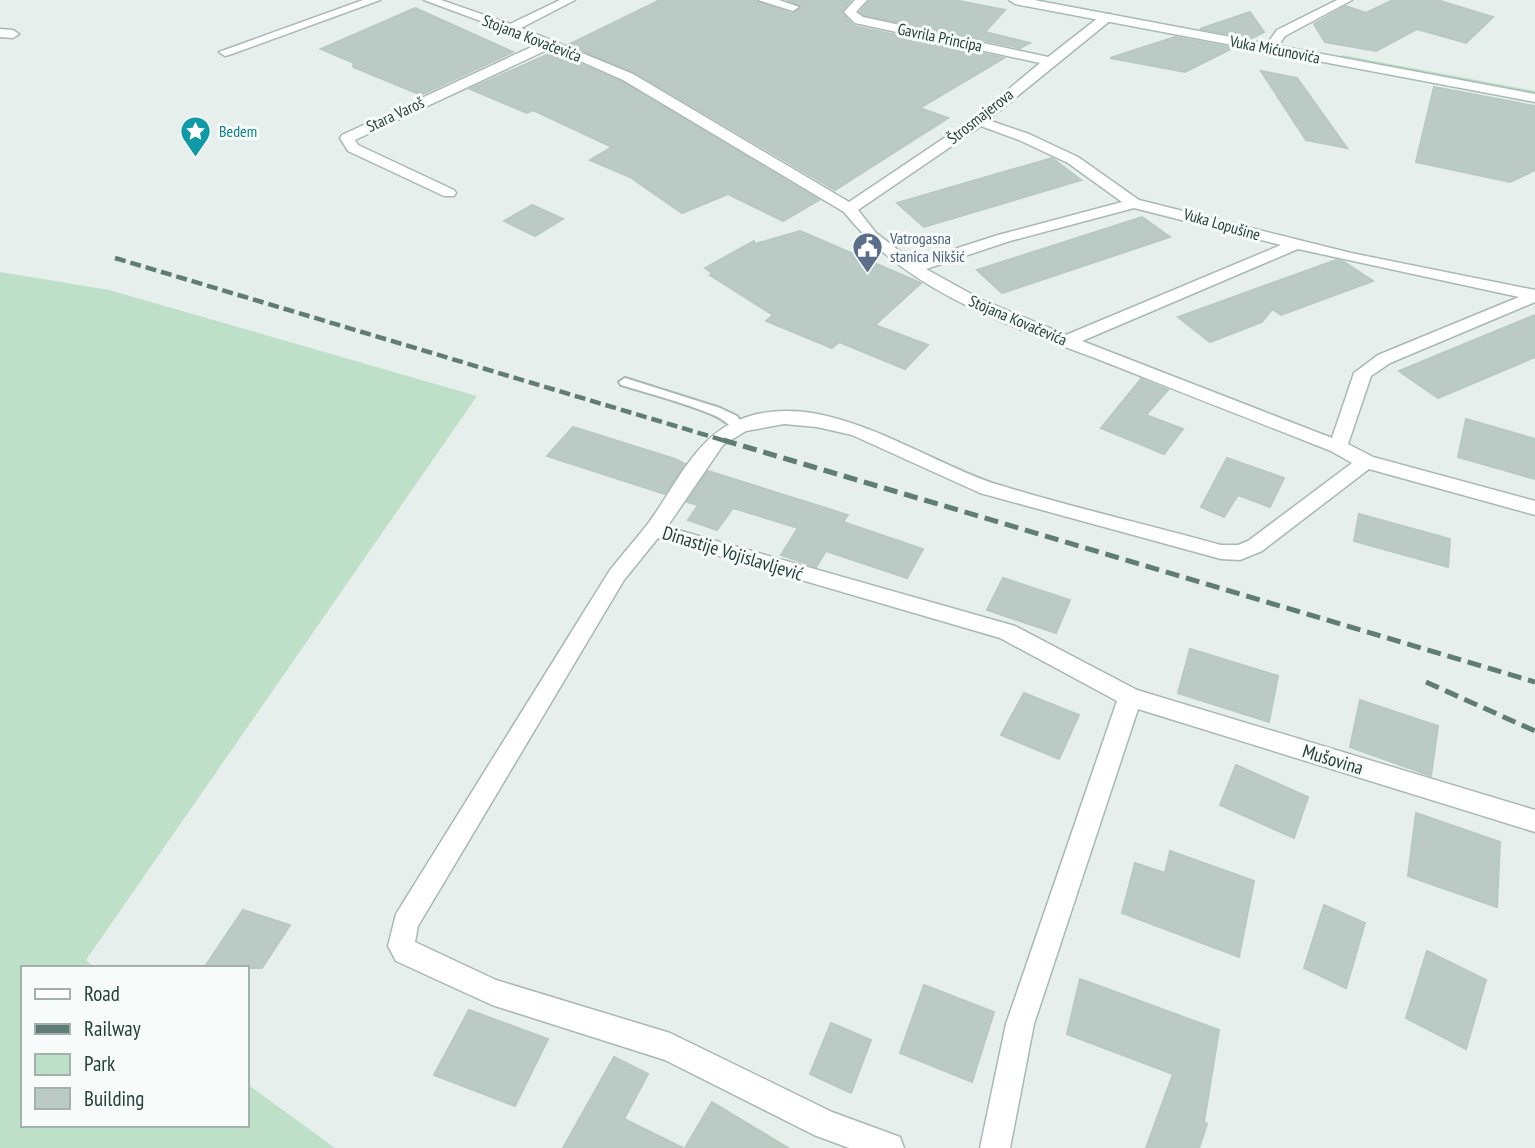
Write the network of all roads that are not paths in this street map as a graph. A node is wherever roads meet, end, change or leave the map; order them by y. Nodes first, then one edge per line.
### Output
1 (374, 0) edge
2 (430, 0) edge
3 (569, 0) edge
4 (764, 0) edge
5 (861, 0) edge
6 (1015, 0) edge
7 (1063, 0) edge
8 (1346, 0) edge
9 (793, 7) dead end
10 (1107, 18) junction
11 (510, 29) junction
12 (551, 43) junction
13 (1272, 44) junction
14 (225, 52) dead end
15 (1050, 61) junction
16 (1535, 88) edge
17 (1535, 98) edge
18 (979, 121) junction
19 (449, 193) dead end
20 (1134, 203) junction
21 (849, 209) junction
22 (1295, 245) junction
23 (913, 268) junction
24 (1535, 296) edge
25 (1067, 341) junction
26 (625, 382) dead end
27 (739, 427) junction
28 (1338, 447) junction
29 (1366, 461) junction
30 (1535, 508) edge
31 (654, 530) junction
32 (1130, 697) junction
33 (1535, 821) edge
34 (889, 1148) edge
35 (995, 1148) edge

1 - 14 street
2 - 11 street, Stojana Kovačevića
3 - 11 street
4 - 9 street
5 - 15 street, Gavrila Principa
6 - 10 street, Vuka Mićunovića
7 - 13 street, Vuka Mićunovića
8 - 13 street
10 - 13 street, Vuka Mićunovića
10 - 15 street, Štrosmajerova
11 - 12 street, Stojana Kovačevića
12 - 19 street, Stara Varoš
12 - 21 street, Stojana Kovačevića
13 - 16 street, Vuka Mićunovića
13 - 17 street, Vuka Mićunovića
15 - 18 street, Štrosmajerova
18 - 20 street
18 - 21 street, Štrosmajerova
20 - 22 street, Vuka Lopušine
20 - 23 street, Vuka Lopušine
21 - 23 street, Stojana Kovačevića
22 - 24 street, Vuka Lopušine
22 - 25 street
23 - 25 street, Stojana Kovačevića
24 - 28 street
25 - 28 street, Stojana Kovačevića
26 - 27 lane
27 - 29 street, Dinastije Vojislavljević
27 - 31 street, Dinastije Vojislavljević
28 - 29 street, Stojana Kovačevića
29 - 30 street, Stojana Kovačevića
31 - 32 street, Dinastije Vojislavljević
31 - 34 street
32 - 33 street, Mušovina
32 - 35 street

